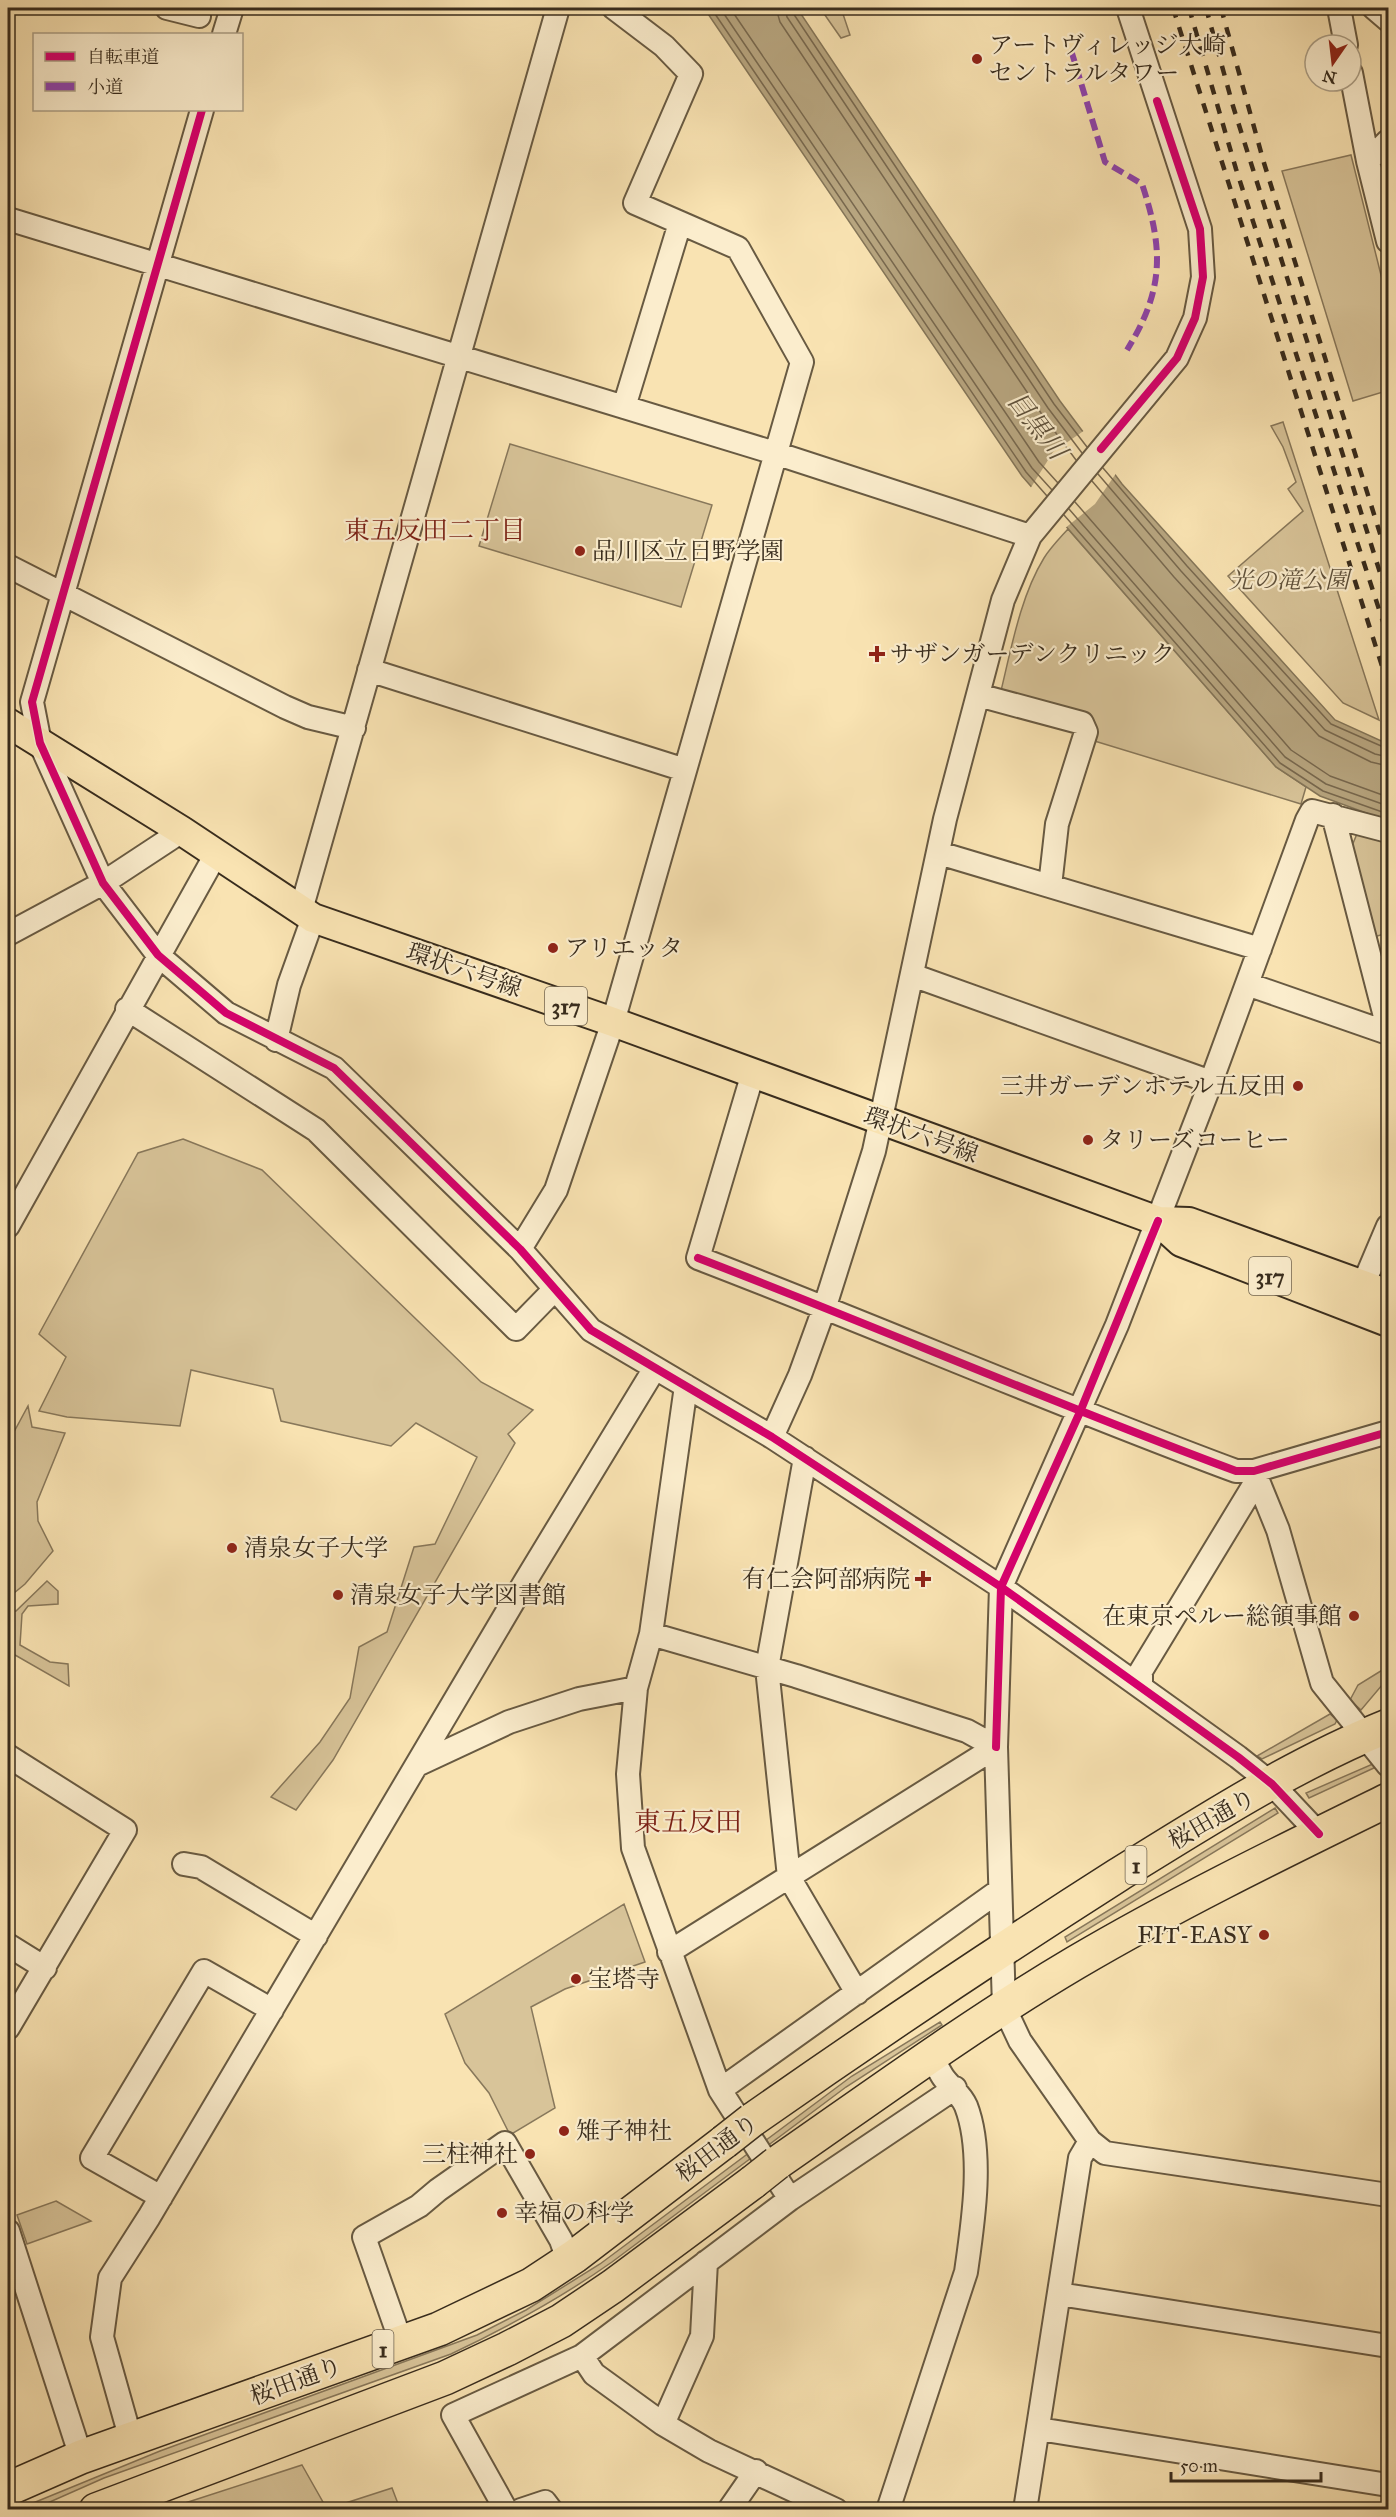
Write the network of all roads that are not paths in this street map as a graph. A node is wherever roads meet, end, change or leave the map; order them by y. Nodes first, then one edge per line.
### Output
1 (167, 8) edge
2 (232, 8) edge
3 (558, 8) edge
4 (614, 8) edge
5 (1128, 8) edge
6 (1339, 8) edge
7 (1374, 8) edge
8 (199, 16) dead end
9 (1389, 20) edge
10 (224, 33) edge
11 (1344, 33) edge
12 (1355, 93) edge
13 (202, 111) edge
14 (1389, 141) edge
15 (1368, 161) junction
16 (8, 219) edge
17 (680, 223) junction
18 (1389, 241) edge
19 (157, 265) junction
20 (458, 357) junction
21 (624, 407) junction
22 (774, 453) junction
23 (1030, 536) junction
24 (8, 566) edge
25 (62, 593) junction
26 (369, 670) junction
27 (978, 695) junction
28 (8, 723) edge
29 (354, 728) junction
30 (40, 743) junction
31 (685, 770) junction
32 (1333, 815) junction
33 (182, 831) junction
34 (1389, 831) edge
35 (939, 853) junction
36 (216, 854) junction
37 (103, 883) junction
38 (1050, 886) junction
39 (307, 914) junction
40 (8, 934) edge
41 (1260, 949) junction
42 (158, 955) junction
43 (912, 975) junction
44 (1247, 984) junction
45 (127, 1010) junction
46 (613, 1022) junction
47 (1389, 1028) edge
48 (1389, 1033) edge
49 (276, 1040) junction
50 (753, 1073) junction
51 (1211, 1082) junction
52 (882, 1120) junction
53 (1158, 1221) junction
54 (8, 1222) edge
55 (1389, 1226) edge
56 (520, 1249) junction
57 (555, 1289) junction
58 (1376, 1289) edge
59 (825, 1306) junction
60 (1389, 1322) edge
61 (655, 1368) junction
62 (686, 1386) junction
63 (1080, 1413) junction
64 (1389, 1432) edge
65 (772, 1437) junction
66 (806, 1458) junction
67 (1256, 1476) junction
68 (1001, 1587) junction
69 (651, 1634) junction
70 (767, 1668) junction
71 (1140, 1687) junction
72 (636, 1688) junction
73 (1389, 1708) edge
74 (1377, 1731) edge
75 (996, 1747) junction
76 (8, 1756) edge
77 (417, 1765) junction
78 (1389, 1765) edge
79 (1272, 1784) junction
80 (1389, 1800) edge
81 (1319, 1834) junction
82 (184, 1864) dead end
83 (789, 1877) junction
84 (1000, 1890) junction
85 (316, 1936) junction
86 (8, 1945) edge
87 (1002, 1950) junction
88 (669, 1952) junction
89 (45, 1968) junction
90 (857, 1993) junction
91 (1004, 2007) junction
92 (272, 2010) junction
93 (8, 2028) edge
94 (932, 2057) junction
95 (955, 2088) junction
96 (720, 2091) junction
97 (1090, 2141) junction
98 (1389, 2195) edge
99 (161, 2197) junction
100 (790, 2199) junction
101 (8, 2231) edge
102 (568, 2260) junction
103 (706, 2262) junction
104 (1059, 2294) junction
105 (401, 2342) junction
106 (1389, 2346) edge
107 (582, 2356) junction
108 (482, 2360) junction
109 (495, 2396) junction
110 (663, 2424) junction
111 (1039, 2429) junction
112 (131, 2440) junction
113 (81, 2457) junction
114 (756, 2471) junction
115 (1389, 2485) edge
116 (8, 2489) edge
117 (96, 2510) edge
118 (506, 2510) edge
119 (521, 2510) edge
120 (551, 2510) edge
121 (729, 2510) edge
122 (836, 2510) edge
123 (888, 2510) edge
124 (1024, 2510) edge

1 - 8 street
2 - 10 street
3 - 20 street
4 - 17 street
5 - 23 street
6 - 11 street
7 - 9 street
12 - 15 street
13 - 19 street
14 - 15 street
15 - 18 street
16 - 19 street
17 - 21 street
17 - 22 street
19 - 20 street
19 - 25 street
20 - 21 street
20 - 26 street
21 - 22 street
22 - 23 street
22 - 31 street
23 - 27 street
24 - 25 street
25 - 29 street
25 - 30 street
26 - 29 street
26 - 31 street
27 - 35 street
27 - 38 street
28 - 30 main road, 環状六号線 / 317
29 - 39 street
30 - 33 main road, 環状六号線 / 317
30 - 37 street
31 - 46 street
32 - 34 street
32 - 41 street
32 - 47 street
33 - 36 main road, 環状六号線 / 317
33 - 37 street
35 - 38 street
35 - 43 street
36 - 39 main road, 環状六号線 / 317
36 - 42 street
37 - 40 street
37 - 42 street
38 - 41 street
39 - 46 main road, 環状六号線 / 317
39 - 49 street
41 - 44 street
42 - 45 street
42 - 49 street
43 - 51 street
43 - 52 street
44 - 48 street
44 - 51 street
45 - 54 street
45 - 57 street
46 - 50 main road, 環状六号線 / 317
46 - 56 street
49 - 56 street
50 - 52 main road, 環状六号線 / 317
50 - 59 street
51 - 53 street
52 - 53 main road, 環状六号線 / 317
52 - 59 street
53 - 58 main road, 環状六号線 / 317
53 - 60 main road, 環状六号線 / 317
53 - 63 street
55 - 58 street
56 - 57 street
57 - 61 street
59 - 63 street
59 - 65 street
61 - 62 street
61 - 77 street
62 - 65 street
62 - 69 street
63 - 67 street
63 - 68 street
64 - 67 street
65 - 66 street
66 - 68 street
66 - 70 street
67 - 71 street
67 - 74 street
68 - 71 street
68 - 75 street
69 - 70 street
69 - 72 street
70 - 75 street
70 - 83 street
71 - 79 street
72 - 77 street
72 - 88 street
73 - 74 main road
74 - 78 street
74 - 79 highway, 桜田通り / 1
75 - 83 street
75 - 84 street
76 - 89 street
77 - 85 street
79 - 81 street
79 - 87 highway, 桜田通り / 1
80 - 81 highway, 桜田通り / 1
81 - 91 highway, 桜田通り / 1
82 - 85 street
83 - 88 street
83 - 90 street
84 - 87 street
84 - 90 street
85 - 92 street
86 - 89 street
87 - 91 street
87 - 102 highway, 桜田通り / 1, bridge
88 - 96 street
89 - 93 street
90 - 96 street
91 - 94 highway, 桜田通り / 1
91 - 97 street
92 - 99 street
92 - 99 street
94 - 95 street
94 - 108 highway, 桜田通り / 1
95 - 100 street
95 - 123 street
96 - 100 street
97 - 98 street
97 - 104 street
99 - 112 street
100 - 103 street
101 - 113 street
102 - 105 highway, 桜田通り / 1
102 - 105 street
103 - 107 street
103 - 110 street
104 - 106 street
104 - 111 street
105 - 112 highway, 桜田通り / 1
107 - 109 street
107 - 110 street
108 - 109 street
108 - 117 highway, 桜田通り / 1
109 - 118 street
110 - 114 street
111 - 115 street
111 - 124 street
112 - 113 highway, 桜田通り / 1
113 - 116 highway, 桜田通り / 1
114 - 121 street
114 - 122 street
119 - 120 street

